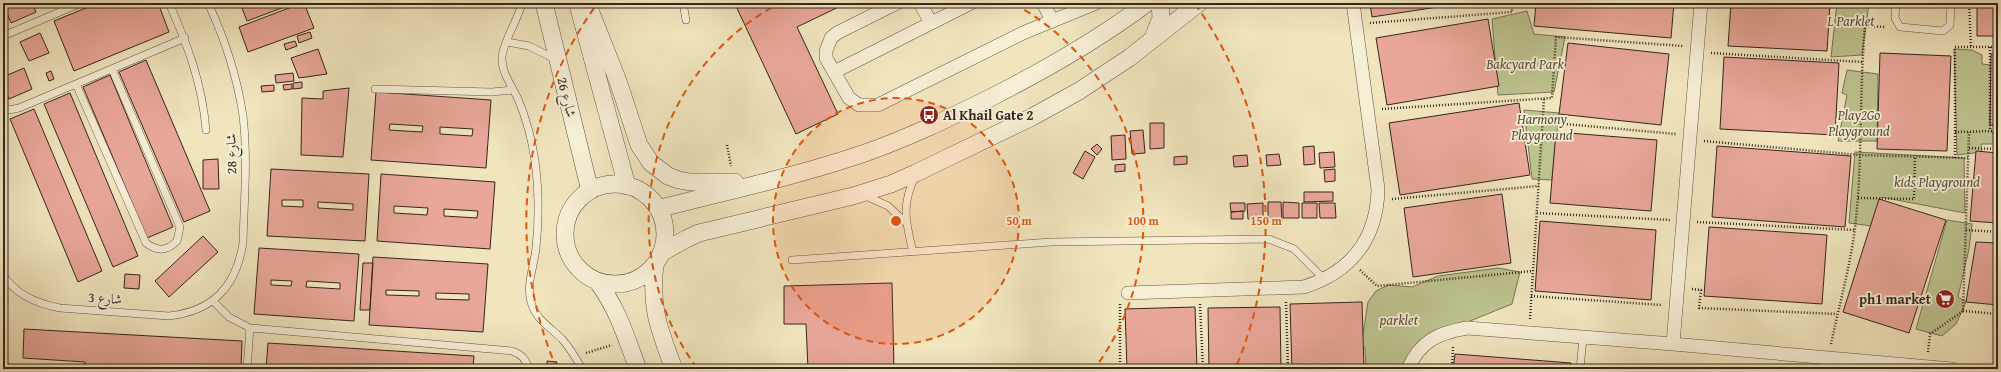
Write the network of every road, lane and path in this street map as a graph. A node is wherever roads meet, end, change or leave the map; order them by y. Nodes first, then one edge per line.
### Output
1 (81, 3) edge
2 (169, 3) edge
3 (208, 3) edge
4 (522, 3) edge
5 (544, 3) edge
6 (578, 3) edge
7 (587, 3) edge
8 (683, 3) edge
9 (897, 3) edge
10 (920, 3) edge
11 (971, 3) edge
12 (1043, 3) edge
13 (1096, 3) edge
14 (1131, 3) edge
15 (1147, 3) edge
16 (1160, 3) edge
17 (1199, 3) edge
18 (1353, 3) edge
19 (1512, 3) edge
20 (1701, 3) edge
21 (1896, 3) edge
22 (1951, 3) edge
23 (1969, 3) edge
24 (686, 20) dead end
25 (1052, 20) junction
26 (1122, 22) junction
27 (931, 23) junction
28 (1356, 24) junction
29 (1904, 29) junction
30 (3, 36) edge
31 (185, 38) junction
32 (1152, 40) junction
33 (507, 42) junction
34 (1971, 47) junction
35 (1990, 47) junction
36 (1998, 47) edge
37 (1697, 50) junction
38 (558, 61) junction
39 (1862, 62) junction
40 (112, 69) junction
41 (834, 72) junction
42 (76, 84) junction
43 (375, 89) dead end
44 (513, 90) junction
45 (1544, 99) junction
46 (3, 108) edge
47 (1368, 110) junction
48 (1543, 122) junction
49 (206, 130) dead end
50 (1990, 131) junction
51 (1998, 131) edge
52 (1955, 132) junction
53 (1969, 132) junction
54 (1690, 137) junction
55 (1969, 148) junction
56 (1998, 149) edge
57 (1860, 155) junction
58 (1915, 156) junction
59 (1955, 158) junction
60 (1968, 158) junction
61 (916, 173) junction
62 (760, 182) junction
63 (627, 186) junction
64 (1539, 186) junction
65 (590, 191) junction
66 (861, 194) junction
67 (1858, 198) junction
68 (1378, 200) junction
69 (658, 210) junction
70 (1537, 213) junction
71 (1683, 221) junction
72 (905, 222) junction
73 (1855, 230) junction
74 (1966, 230) junction
75 (1998, 232) edge
76 (913, 252) junction
77 (658, 259) junction
78 (792, 260) dead end
79 (1350, 261) junction
80 (1533, 271) junction
81 (3, 275) edge
82 (1324, 279) junction
83 (597, 281) junction
84 (1678, 288) junction
85 (1286, 289) junction
86 (1200, 291) junction
87 (1128, 294) joint
88 (1531, 296) junction
89 (213, 301) junction
90 (1676, 306) junction
91 (1962, 312) junction
92 (1838, 314) junction
93 (1998, 314) edge
94 (250, 328) junction
95 (1454, 330) junction
96 (1529, 333) junction
97 (1583, 338) junction
98 (1673, 344) junction
99 (1828, 359) junction
100 (1925, 367) junction
101 (247, 369) edge
102 (528, 369) edge
103 (582, 369) edge
104 (638, 369) edge
105 (674, 369) edge
106 (1120, 369) edge
107 (1203, 369) edge
108 (1288, 369) edge
109 (1408, 369) edge
110 (1452, 369) edge
111 (1580, 369) edge
112 (1952, 369) edge

1 - 30 lane
2 - 31 lane
3 - 89 lane, شارع 28
4 - 33 lane
5 - 38 street, شارع 26
6 - 63 street
7 - 62 street
8 - 24 lane
9 - 41 street
10 - 27 street
11 - 27 street
12 - 25 street
13 - 25 street
14 - 26 street
15 - 26 street
16 - 32 street
17 - 32 street
18 - 28 street
19 - 28 path
20 - 37 street
21 - 29 lane
22 - 29 lane
23 - 34 path
25 - 41 street
26 - 62 street
27 - 41 street
28 - 47 street
29 - 39 path
31 - 40 lane
31 - 49 lane
32 - 61 street
33 - 38 lane
33 - 44 lane
34 - 35 path
34 - 52 path
35 - 36 path
35 - 50 path
37 - 39 path
37 - 45 path
37 - 54 street
38 - 65 street, شارع 26
39 - 57 path
40 - 42 lane
40 - 42 lane
42 - 46 lane
43 - 44 lane
44 - 103 lane
45 - 47 path
45 - 48 path
47 - 68 street
48 - 54 path
48 - 64 path
50 - 51 path
50 - 53 path
52 - 53 path
52 - 59 path
53 - 55 path
54 - 57 path
54 - 71 street
55 - 56 path
55 - 60 path
57 - 58 path
57 - 67 path
58 - 59 path
58 - 67 path
59 - 60 path
60 - 74 path
61 - 66 street
61 - 72 lane
62 - 69 street
63 - 65 street
63 - 69 street
64 - 68 path
64 - 70 path
65 - 83 street
66 - 72 lane
66 - 77 street
67 - 73 path
68 - 79 street
69 - 77 street
70 - 71 path
70 - 80 path
71 - 73 path
71 - 84 street
72 - 76 lane
73 - 92 path
74 - 75 path
74 - 91 path
76 - 78 lane
76 - 82 lane
77 - 83 street
77 - 105 street
79 - 80 path
79 - 82 street
80 - 88 path
81 - 89 lane, شارع 3
82 - 85 street
83 - 104 street
84 - 90 street
84 - 92 path
85 - 86 street
85 - 108 path
86 - 87 street
86 - 107 path
87 - 106 path
88 - 90 path
88 - 96 path
89 - 94 lane
90 - 98 street
91 - 93 path
91 - 100 path
92 - 99 path
94 - 101 lane
94 - 102 lane
95 - 96 street
95 - 109 street
95 - 110 path
96 - 97 street
97 - 98 street
97 - 111 lane
98 - 99 street
99 - 100 street
100 - 112 street

